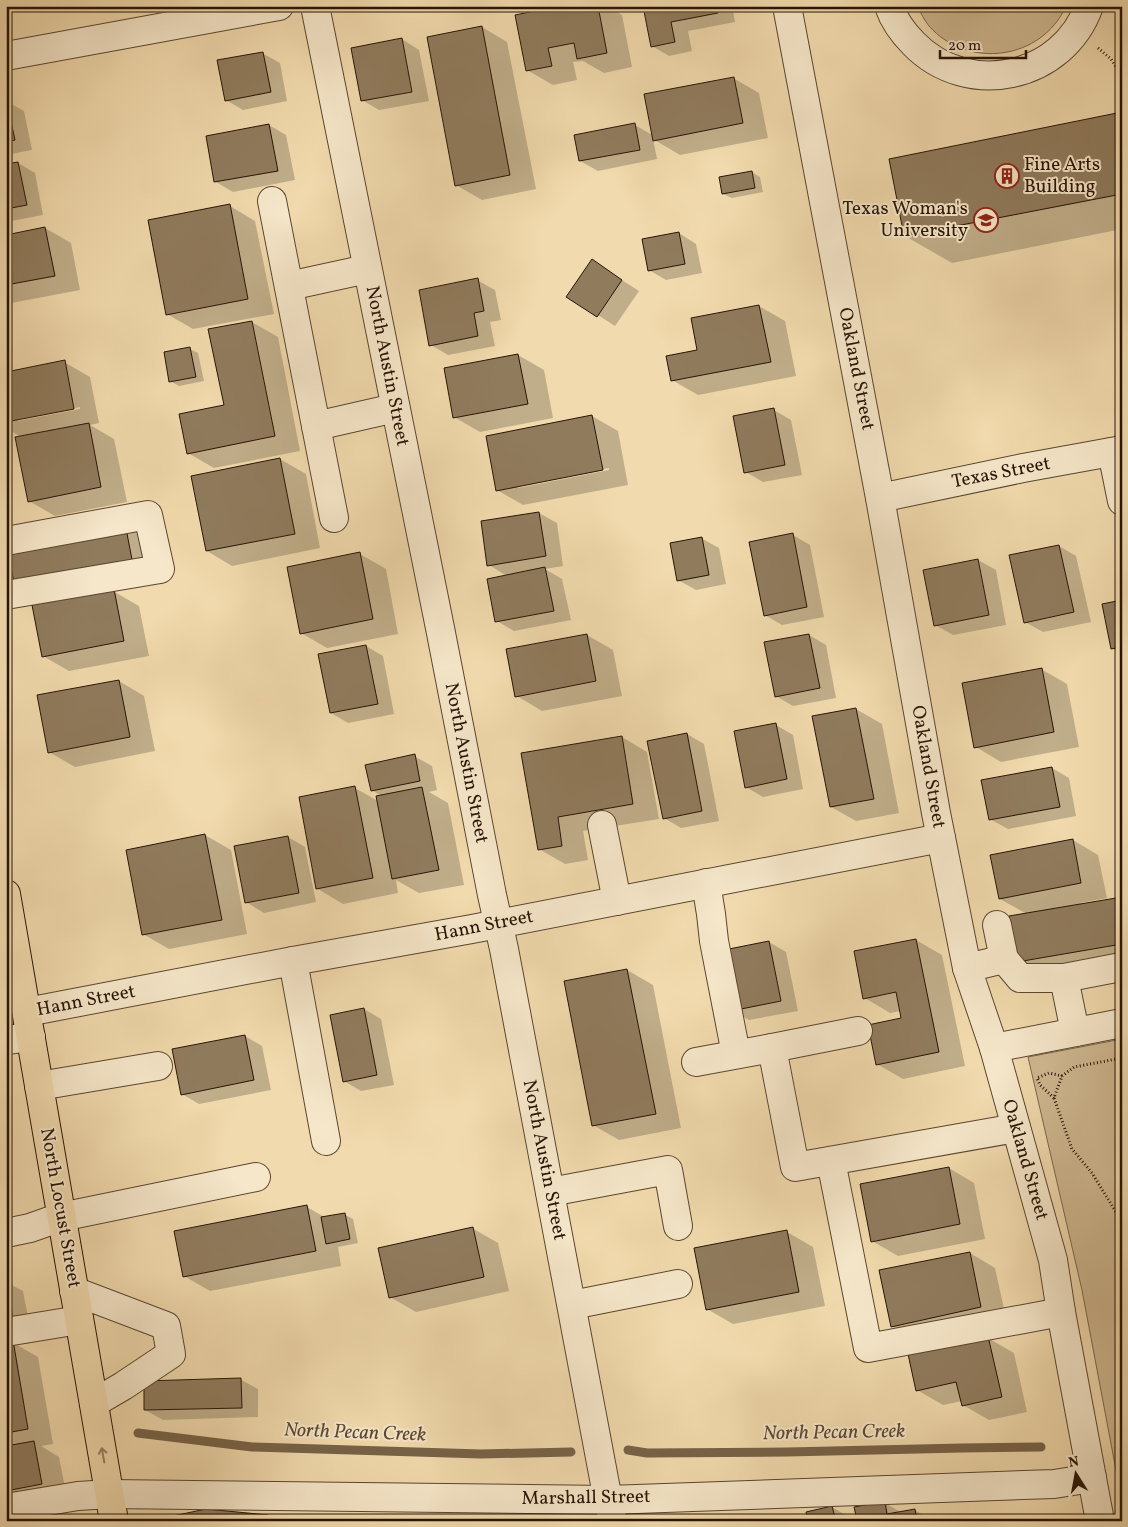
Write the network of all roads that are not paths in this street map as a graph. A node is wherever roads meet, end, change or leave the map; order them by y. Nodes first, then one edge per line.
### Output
1 (279, 6) edge
2 (315, 6) edge
3 (787, 6) edge
4 (889, 6) edge
5 (1089, 6) edge
6 (6, 56) edge
7 (272, 200) dead end
8 (367, 269) junction
9 (288, 286) junction
10 (395, 408) junction
11 (316, 426) junction
12 (1117, 451) edge
13 (880, 498) junction
14 (1122, 501) edge
15 (334, 518) dead end
16 (6, 541) edge
17 (6, 595) edge
18 (602, 825) dead end
19 (941, 838) junction
20 (706, 883) junction
21 (6, 894) edge
22 (617, 901) junction
23 (499, 923) junction
24 (997, 925) dead end
25 (1004, 960) junction
26 (293, 961) junction
27 (967, 968) junction
28 (1122, 970) edge
29 (1064, 978) junction
30 (1122, 1023) edge
31 (21, 1030) edge
32 (858, 1031) dead end
33 (1075, 1032) junction
34 (772, 1048) junction
35 (994, 1048) junction
36 (736, 1054) junction
37 (696, 1062) dead end
38 (158, 1066) dead end
39 (39, 1086) junction
40 (1016, 1128) junction
41 (326, 1141) dead end
42 (831, 1161) junction
43 (256, 1177) dead end
44 (550, 1192) junction
45 (62, 1217) junction
46 (678, 1226) dead end
47 (6, 1233) edge
48 (678, 1284) dead end
49 (74, 1291) junction
50 (572, 1305) junction
51 (1061, 1312) junction
52 (80, 1320) junction
53 (6, 1332) edge
54 (94, 1403) junction
55 (1092, 1478) junction
56 (110, 1494) junction
57 (6, 1508) edge
58 (611, 1511) edge
59 (114, 1521) edge
60 (1100, 1521) edge

1 - 6 street
2 - 8 street, North Austin Street
3 - 13 street, Oakland Street
4 - 5 street
7 - 9 street
8 - 9 street
8 - 10 street, North Austin Street
9 - 11 street
10 - 11 street
10 - 23 street, North Austin Street
11 - 15 street
12 - 13 street, Texas Street
12 - 14 street
13 - 19 street, Oakland Street
16 - 17 street
18 - 22 street
19 - 20 street, Hann Street
19 - 27 street, Oakland Street
20 - 22 street, Hann Street
20 - 36 street
21 - 31 main road, North Locust Street
22 - 23 street, Hann Street
23 - 26 street, Hann Street
23 - 44 street, North Austin Street
24 - 25 street
25 - 27 street
25 - 29 street
26 - 31 street, Hann Street
26 - 41 street
27 - 35 street, Oakland Street
28 - 29 street
29 - 33 street
30 - 33 street
31 - 39 main road, North Locust Street
32 - 34 street
33 - 35 street
34 - 36 street
34 - 42 street
35 - 40 street, Oakland Street
36 - 37 street
38 - 39 street
39 - 45 main road, North Locust Street
40 - 42 street
40 - 51 street, Oakland Street
42 - 51 street
43 - 45 street
44 - 46 street
44 - 50 street, North Austin Street
45 - 47 street
45 - 49 main road, North Locust Street
48 - 50 street
49 - 52 main road, North Locust Street
49 - 54 street
50 - 58 street, North Austin Street
51 - 55 street, Oakland Street
52 - 53 street
52 - 54 main road, North Locust Street
56 -> 54 main road, North Locust Street
55 - 58 street, Marshall Street
55 - 60 street, Oakland Street
56 - 57 street, Marshall Street
56 - 58 street, Marshall Street
56 - 59 main road, North Locust Street

